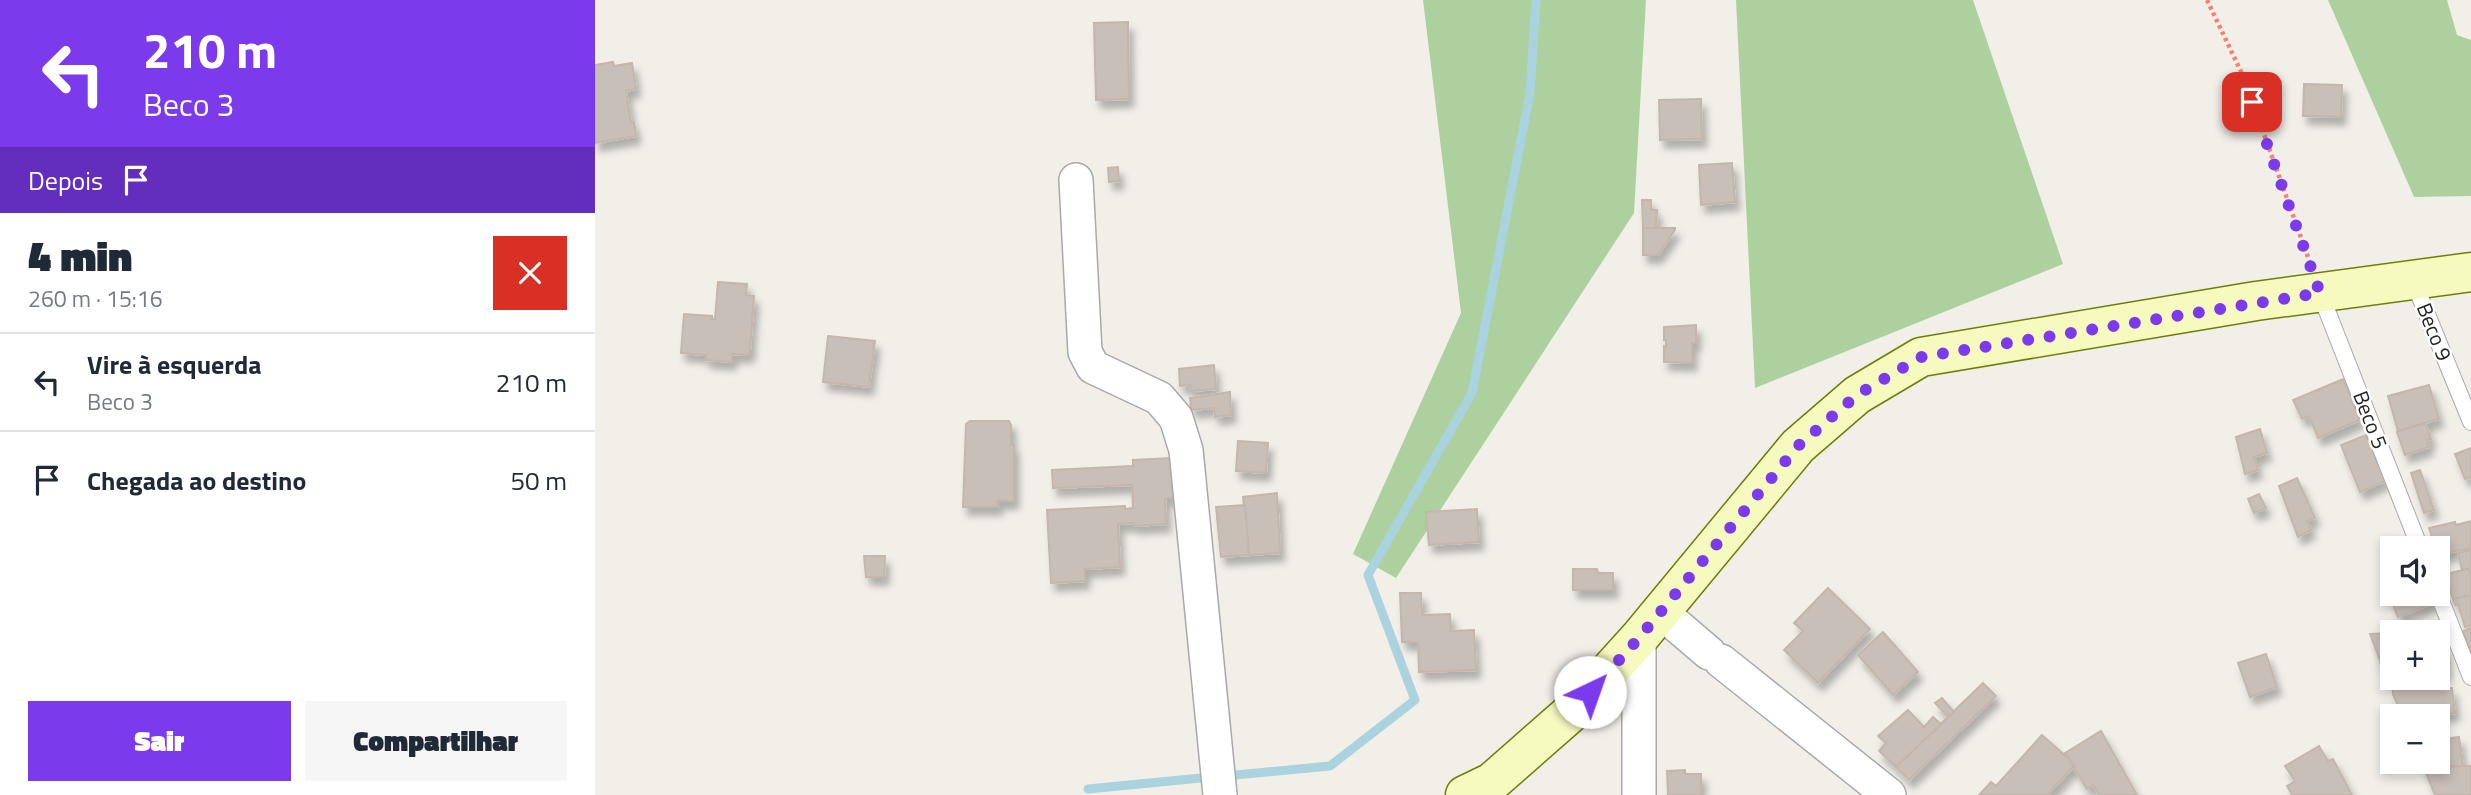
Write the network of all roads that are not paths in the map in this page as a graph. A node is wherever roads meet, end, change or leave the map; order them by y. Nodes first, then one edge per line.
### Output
1 (1076, 180) dead end
2 (2471, 272) edge
3 (2413, 280) junction
4 (2320, 293) junction
5 (2471, 422) edge
6 (2415, 536) edge
7 (2443, 606) edge
8 (1650, 625) junction
9 (2471, 677) edge
10 (1483, 791) edge
11 (1220, 795) edge
12 (1639, 795) edge
13 (1889, 795) edge

1 - 11 street
2 - 3 main road
3 - 4 main road
3 - 5 lane, Beco 9
4 - 6 lane, Beco 5
4 - 8 main road
7 - 9 lane
8 - 10 main road
8 - 12 street
8 - 13 street

